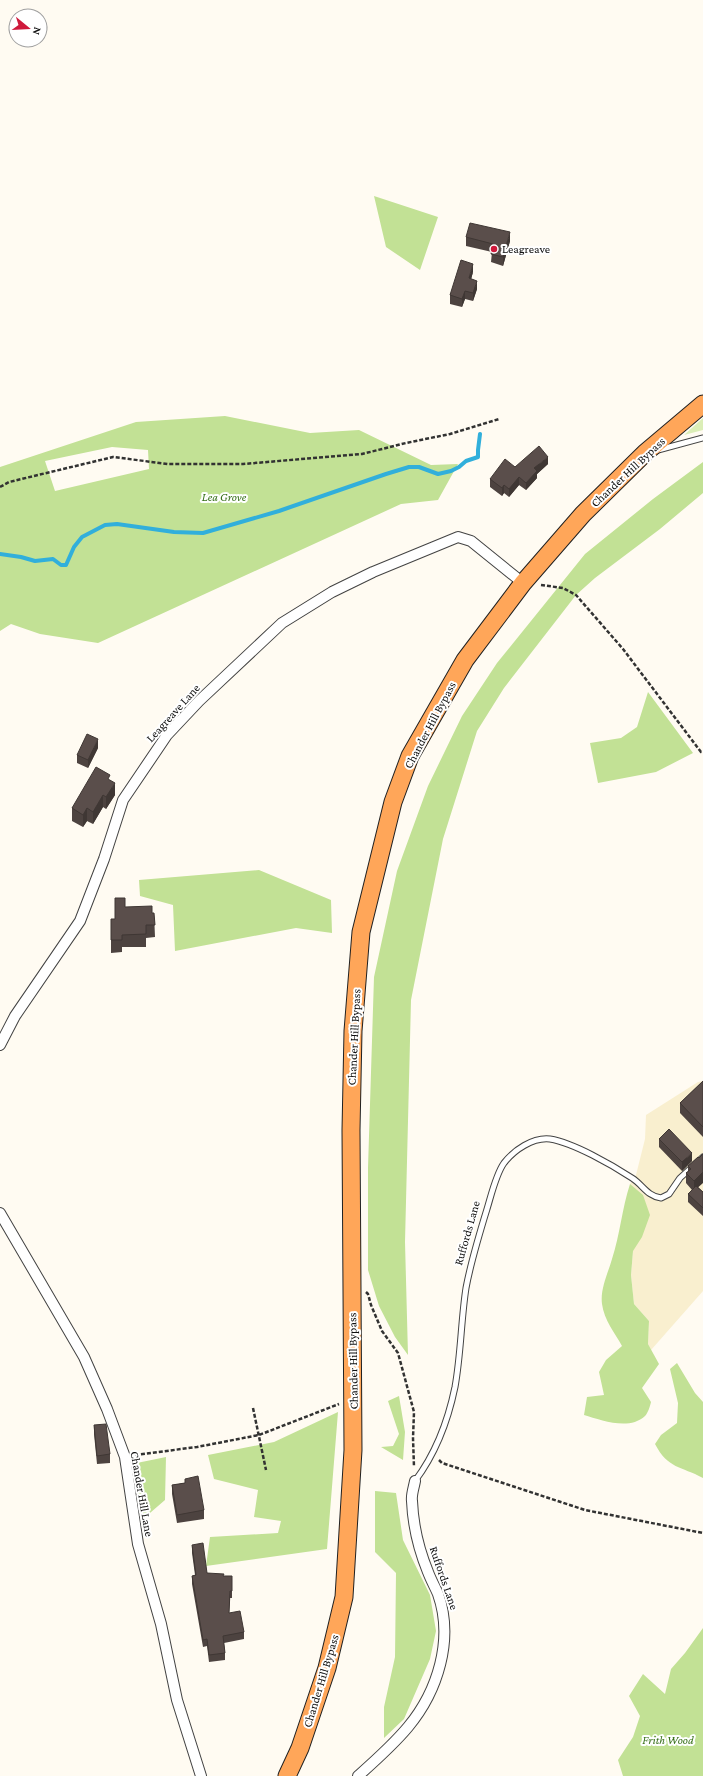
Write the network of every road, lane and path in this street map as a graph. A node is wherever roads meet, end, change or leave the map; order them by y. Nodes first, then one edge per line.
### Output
1 (703, 404) edge
2 (499, 419) dead end
3 (703, 438) edge
4 (645, 453) junction
5 (0, 487) edge
6 (523, 583) junction
7 (703, 751) edge
8 (0, 1044) edge
9 (703, 1157) edge
10 (0, 1213) edge
11 (352, 1284) junction
12 (354, 1398) junction
13 (253, 1408) dead end
14 (259, 1435) junction
15 (432, 1454) junction
16 (125, 1457) junction
17 (266, 1470) dead end
18 (415, 1481) junction
19 (703, 1533) edge
20 (201, 1776) edge
21 (287, 1776) edge
22 (358, 1776) edge

1 - 4 highway, Chander Hill Bypass
2 - 5 path
3 - 4 lane
4 - 6 highway, Chander Hill Bypass
6 - 7 path
6 - 8 street, Leagreave Lane
6 - 11 highway, Chander Hill Bypass
9 - 15 lane, Ruffords Lane
10 - 16 street, Chander Hill Lane
11 - 12 highway, Chander Hill Bypass
11 - 18 path
12 - 14 path
12 - 21 highway, Chander Hill Bypass
13 - 14 path
14 - 16 path
14 - 17 path
15 - 18 lane, Ruffords Lane
15 - 19 path
16 - 20 street, Chander Hill Lane
18 - 22 street, Ruffords Lane

